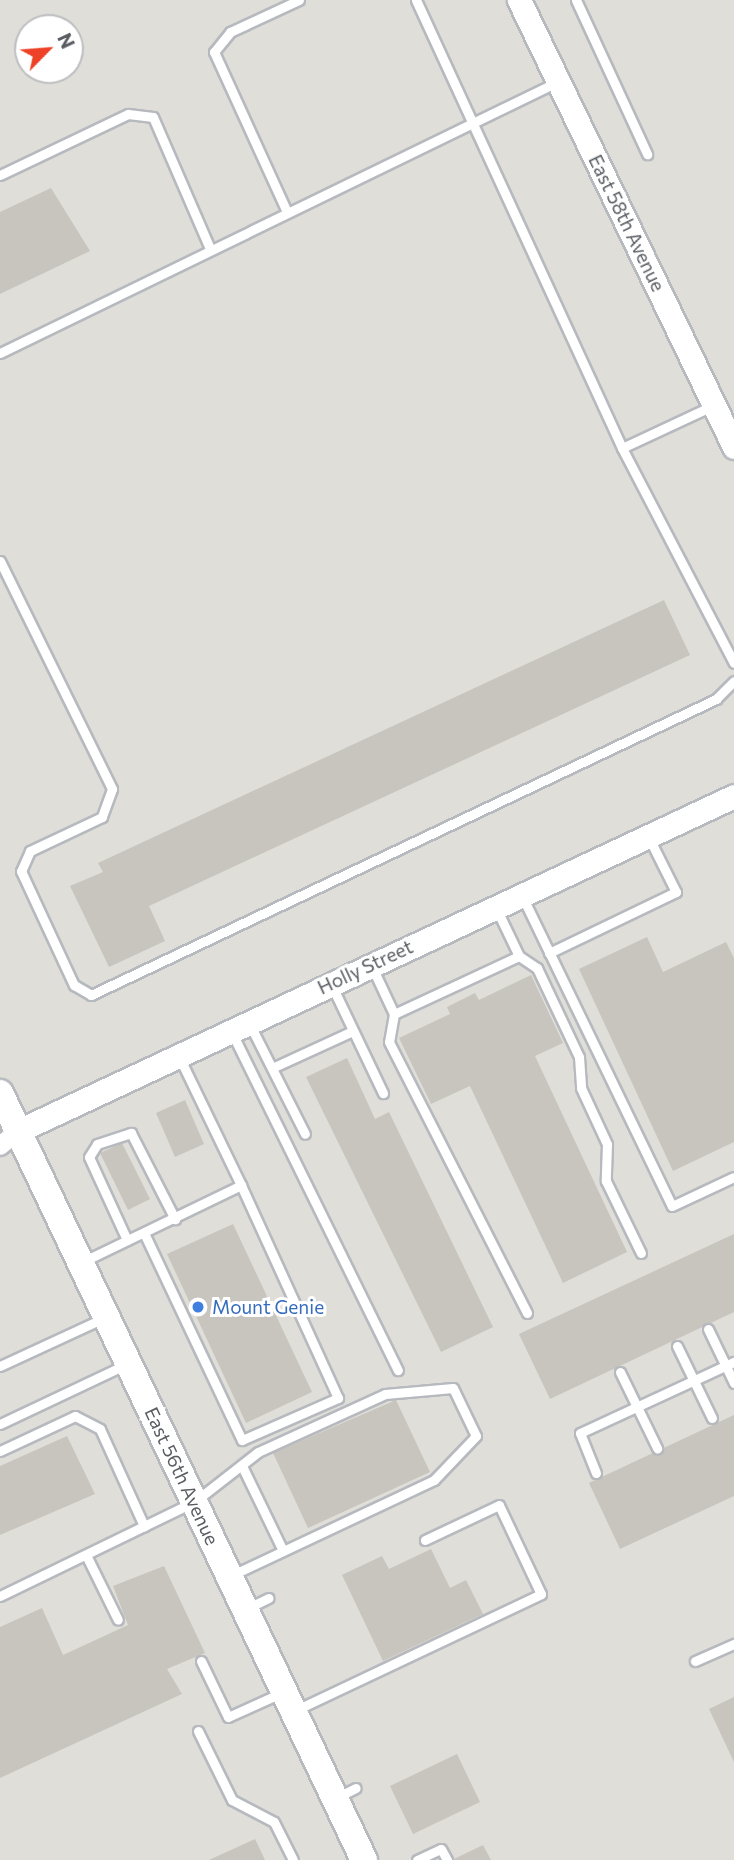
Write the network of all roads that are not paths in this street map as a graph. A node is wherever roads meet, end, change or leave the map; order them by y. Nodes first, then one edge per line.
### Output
1 (299, 0) edge
2 (416, 0) edge
3 (576, 0) edge
4 (524, 2) edge
5 (559, 82) junction
6 (474, 122) junction
7 (647, 154) dead end
8 (0, 175) edge
9 (287, 212) junction
10 (210, 249) junction
11 (0, 353) edge
12 (723, 412) edge
13 (734, 447) edge
14 (622, 448) junction
15 (0, 561) edge
16 (734, 663) edge
17 (734, 681) edge
18 (734, 796) edge
19 (648, 836) junction
20 (521, 894) junction
21 (496, 906) junction
22 (549, 953) junction
23 (519, 956) junction
24 (370, 964) junction
25 (331, 983) junction
26 (394, 1014) junction
27 (239, 1025) junction
28 (353, 1031) junction
29 (177, 1054) junction
30 (272, 1068) junction
31 (0, 1093) edge
32 (383, 1093) dead end
33 (305, 1134) dead end
34 (9, 1138) edge
35 (734, 1177) edge
36 (241, 1185) junction
37 (175, 1219) junction
38 (144, 1233) junction
39 (127, 1240) junction
40 (640, 1253) dead end
41 (80, 1262) junction
42 (527, 1313) dead end
43 (106, 1317) junction
44 (708, 1329) dead end
45 (677, 1346) dead end
46 (128, 1364) junction
47 (730, 1364) edge
48 (0, 1365) edge
49 (398, 1370) dead end
50 (620, 1372) dead end
51 (693, 1381) junction
52 (734, 1382) edge
53 (637, 1407) junction
54 (712, 1419) dead end
55 (0, 1424) edge
56 (657, 1448) dead end
57 (0, 1451) edge
58 (242, 1466) junction
59 (596, 1473) dead end
60 (194, 1502) junction
61 (144, 1526) junction
62 (425, 1540) dead end
63 (283, 1551) junction
64 (86, 1555) junction
65 (229, 1576) junction
66 (0, 1596) edge
67 (269, 1598) dead end
68 (245, 1609) junction
69 (118, 1620) dead end
70 (734, 1644) edge
71 (201, 1661) dead end
72 (695, 1661) dead end
73 (288, 1701) junction
74 (198, 1731) dead end
75 (293, 1860) edge
76 (364, 1860) edge
77 (417, 1860) edge
78 (447, 1860) edge

1 - 9 lane
2 - 6 lane
3 - 7 lane
4 - 5 street, East 58th Avenue
5 - 6 lane
5 - 12 street, East 58th Avenue
6 - 9 lane
6 - 14 lane
8 - 10 lane
9 - 10 lane
10 - 11 lane
12 - 13 street, East 58th Avenue
12 - 14 lane
14 - 16 lane
15 - 17 lane
18 - 19 street, Holly Street
19 - 20 street, Holly Street
19 - 22 lane
20 - 21 street, Holly Street
20 - 22 lane
21 - 23 lane
21 - 24 street, Holly Street
22 - 35 lane
23 - 26 lane
23 - 40 lane
24 - 25 street, Holly Street
24 - 26 lane
25 - 27 street, Holly Street
25 - 28 lane
26 - 42 lane
27 - 29 street, Holly Street
27 - 30 lane
27 - 49 lane
28 - 30 lane
28 - 32 lane
29 - 34 street, Holly Street
29 - 36 lane
30 - 33 lane
31 - 34 main road, East 56th Avenue
34 - 41 main road, East 56th Avenue
36 - 37 lane
36 - 38 lane
37 - 38 lane
37 - 39 lane
38 - 39 lane
39 - 41 lane
41 - 43 main road, East 56th Avenue
43 - 46 main road, East 56th Avenue
43 - 48 lane
44 - 47 lane
45 - 51 lane
46 - 55 lane
46 - 60 main road, East 56th Avenue
47 - 51 lane
47 - 52 lane
50 - 53 lane
51 - 53 lane
51 - 54 lane
53 - 56 lane
53 - 59 lane
57 - 61 lane
58 - 60 lane
58 - 63 lane
58 - 63 lane
60 - 61 lane
60 - 65 main road, East 56th Avenue
61 - 64 lane
62 - 73 lane
63 - 65 lane
64 - 66 lane
64 - 69 lane
65 - 68 main road, East 56th Avenue
67 - 68 lane
68 - 73 main road, East 56th Avenue
70 - 72 lane
71 - 73 lane
73 - 76 main road, East 56th Avenue
74 - 75 lane
77 - 78 lane

